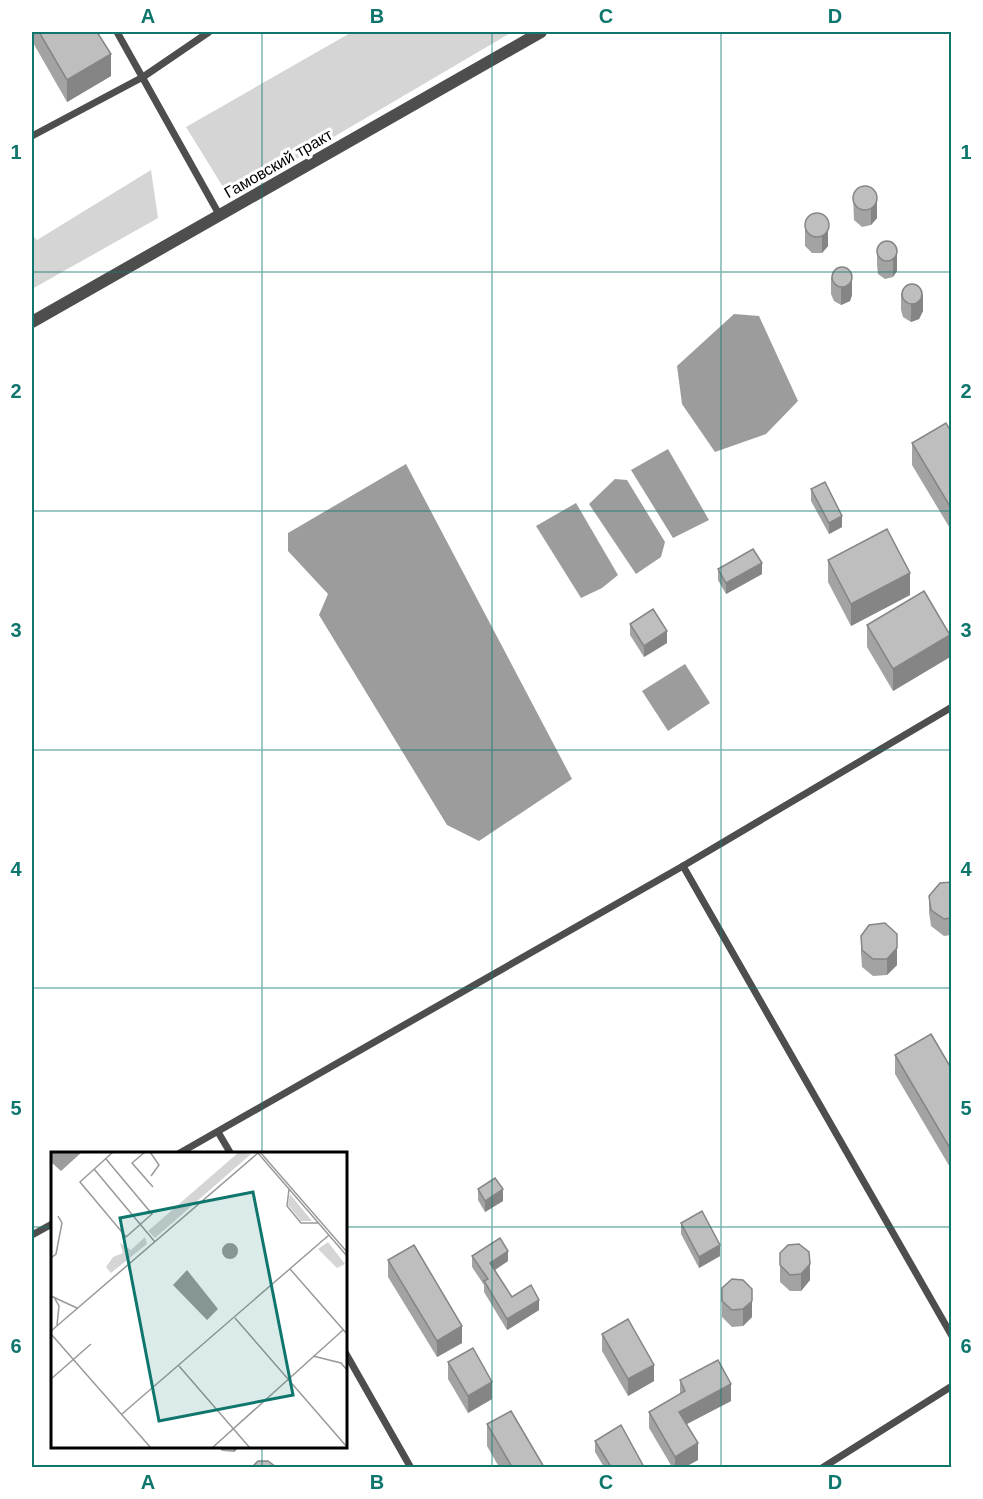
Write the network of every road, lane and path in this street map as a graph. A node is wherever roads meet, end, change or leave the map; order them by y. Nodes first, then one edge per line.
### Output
1 (117, 32) edge
2 (209, 32) edge
3 (541, 32) edge
4 (143, 77) junction
5 (32, 136) edge
6 (220, 216) junction
7 (32, 322) edge
8 (951, 707) edge
9 (683, 866) junction
10 (218, 1131) junction
11 (181, 1152) edge
12 (230, 1152) edge
13 (51, 1225) edge
14 (32, 1235) edge
15 (951, 1336) edge
16 (346, 1354) edge
17 (951, 1386) edge
18 (411, 1467) edge
19 (822, 1467) edge

1 - 4 lane
2 - 4 lane
3 - 6 street, Гамовский тракт
4 - 5 lane
4 - 6 lane
6 - 7 street, Гамовский тракт
8 - 9 lane
9 - 10 lane
9 - 15 lane
10 - 11 lane
10 - 12 lane
13 - 14 lane
16 - 18 lane
17 - 19 lane

